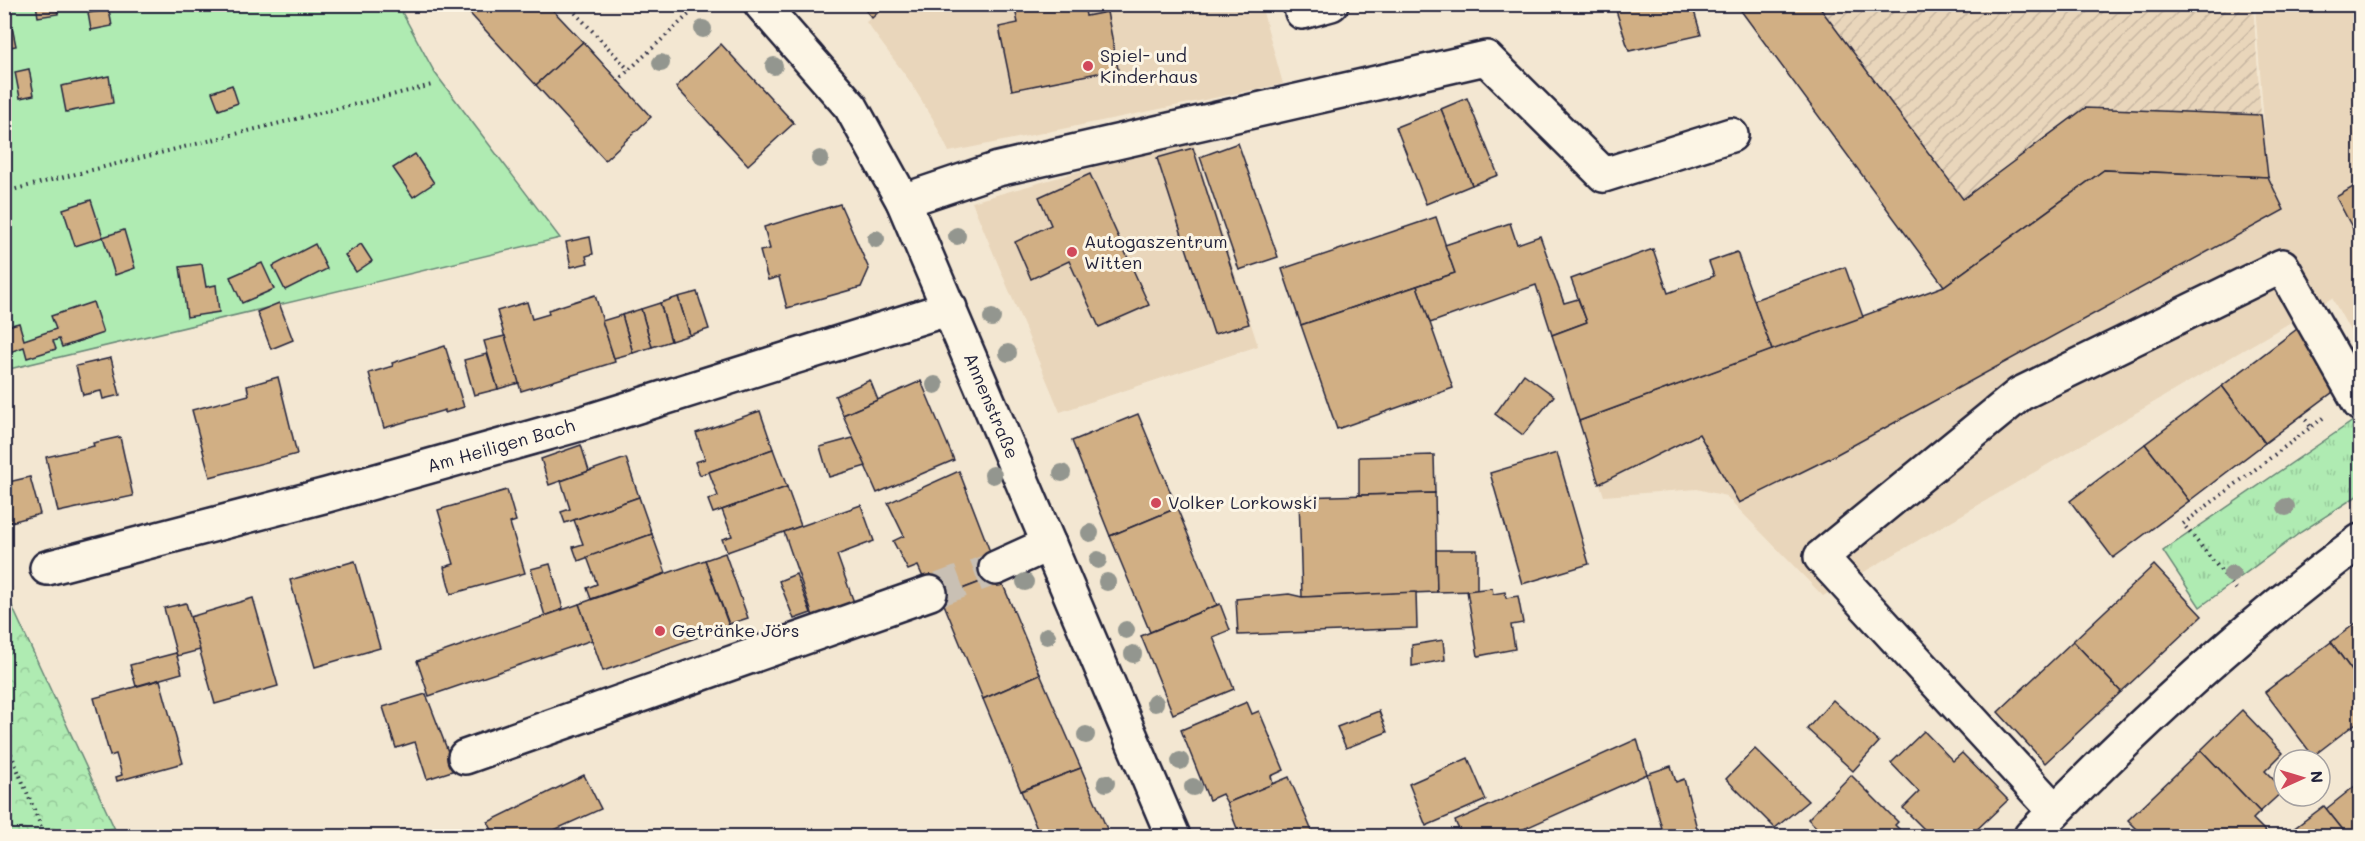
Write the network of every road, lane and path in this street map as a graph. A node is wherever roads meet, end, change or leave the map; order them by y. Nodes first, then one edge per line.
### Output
1 (567, 4) edge
2 (700, 4) edge
3 (761, 4) edge
4 (1300, 4) edge
5 (1331, 4) edge
6 (629, 70) junction
7 (618, 81) dead end
8 (432, 85) dead end
9 (1731, 135) dead end
10 (4, 192) edge
11 (903, 201) junction
12 (950, 308) junction
13 (2358, 399) edge
14 (2302, 415) dead end
15 (2311, 427) junction
16 (2361, 541) edge
17 (1049, 544) junction
18 (47, 568) dead end
19 (996, 568) tunnel mouth
20 (930, 593) tunnel mouth
21 (2260, 619) junction
22 (4, 737) edge
23 (465, 757) dead end
24 (2055, 811) junction
25 (45, 837) edge
26 (1173, 837) edge
27 (2031, 837) edge

1 - 6 path
2 - 6 path
3 - 11 street, Annenstraße
4 - 5 street
6 - 7 path
8 - 10 path
9 - 11 street
11 - 12 street, Annenstraße
12 - 17 street, Annenstraße
12 - 18 street, Am Heiligen Bach
13 - 15 path
13 - 24 street
14 - 15 path
15 - 21 path
16 - 21 street
17 - 19 street
17 - 26 street, Annenstraße
20 - 23 street
21 - 24 street
22 - 25 path
24 - 27 street

